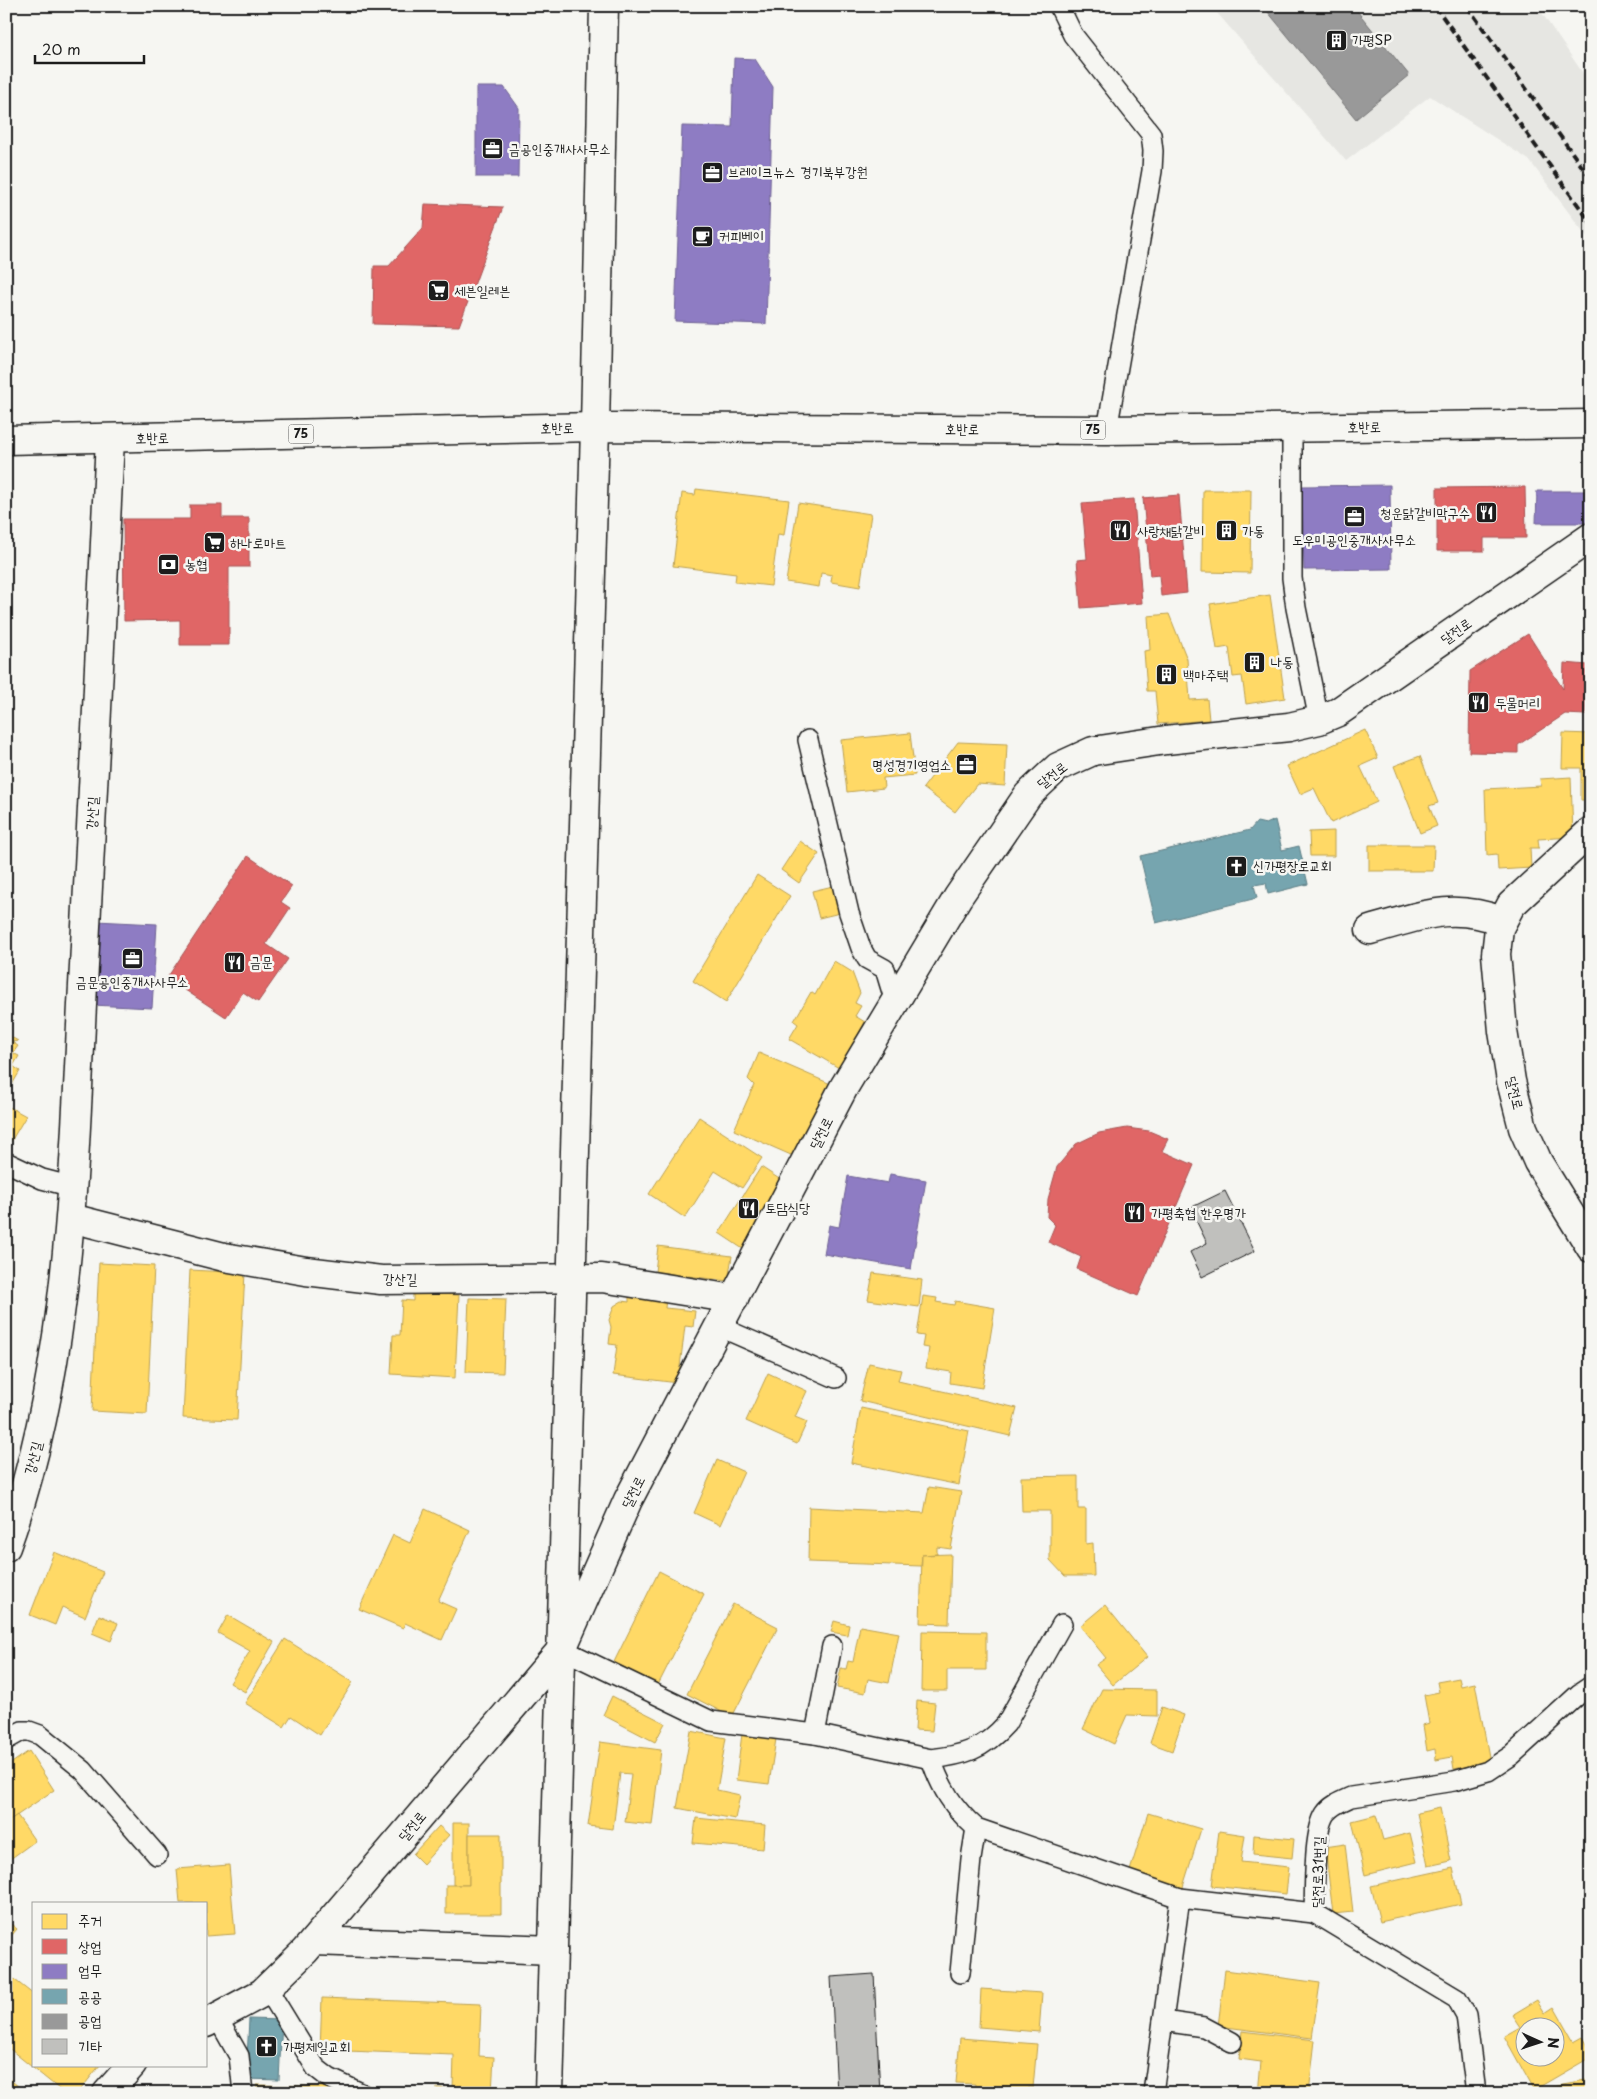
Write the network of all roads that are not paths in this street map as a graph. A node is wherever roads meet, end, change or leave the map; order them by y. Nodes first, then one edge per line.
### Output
1 (604, 6) edge
2 (1059, 6) edge
3 (1591, 424) edge
4 (596, 427) junction
5 (1292, 428) junction
6 (1107, 430) junction
7 (110, 439) junction
8 (6, 440) edge
9 (1591, 537) edge
10 (1319, 720) junction
11 (808, 740) dead end
12 (1591, 832) edge
13 (1502, 921) junction
14 (1370, 930) dead end
15 (895, 1002) junction
16 (6, 1162) edge
17 (73, 1187) junction
18 (71, 1218) junction
19 (1591, 1248) edge
20 (573, 1278) junction
21 (734, 1299) junction
22 (720, 1327) junction
23 (836, 1378) dead end
24 (6, 1547) edge
25 (1062, 1624) dead end
26 (832, 1646) dead end
27 (562, 1649) junction
28 (1591, 1686) edge
29 (815, 1734) junction
30 (6, 1740) edge
31 (931, 1759) junction
32 (976, 1828) junction
33 (157, 1855) dead end
34 (1180, 1898) junction
35 (1314, 1913) junction
36 (314, 1941) junction
37 (553, 1950) junction
38 (960, 1973) dead end
39 (267, 1988) junction
40 (212, 2020) edge
41 (1163, 2021) junction
42 (1232, 2042) dead end
43 (131, 2066) edge
44 (107, 2093) edge
45 (243, 2093) edge
46 (361, 2093) edge
47 (549, 2093) edge
48 (1153, 2093) edge
49 (1476, 2093) edge

1 - 4 street
2 - 6 lane
3 - 5 street, 호반로 / 75
4 - 6 street, 호반로 / 75
4 - 7 street, 호반로 / 75
4 - 20 street
5 - 6 street, 호반로 / 75
5 - 10 lane
7 - 8 street, 호반로 / 75
7 - 17 street, 강산길
9 - 10 street, 달전로
10 - 15 street, 달전로
11 - 15 lane
12 - 13 street, 달전로
13 - 14 street
13 - 19 street, 달전로
15 - 21 street, 달전로
16 - 17 lane
17 - 18 street, 강산길
18 - 20 street, 강산길
18 - 24 street, 강산길
20 - 21 street, 강산길
20 - 27 street
21 - 22 street, 달전로
22 - 23 lane
22 - 27 street, 달전로
25 - 31 lane
26 - 29 lane
27 - 29 lane
27 - 36 street, 달전로
27 - 37 street
28 - 35 lane, 달전로31번길
29 - 31 lane
30 - 33 lane
31 - 32 lane
32 - 34 lane
32 - 38 lane
34 - 35 lane
34 - 41 lane
35 - 49 lane, 달전로31번길
36 - 37 street
36 - 39 street, 달전로
37 - 47 street
39 - 40 street, 달전로
39 - 46 lane
40 - 45 lane
41 - 42 lane
41 - 48 lane
43 - 44 street

